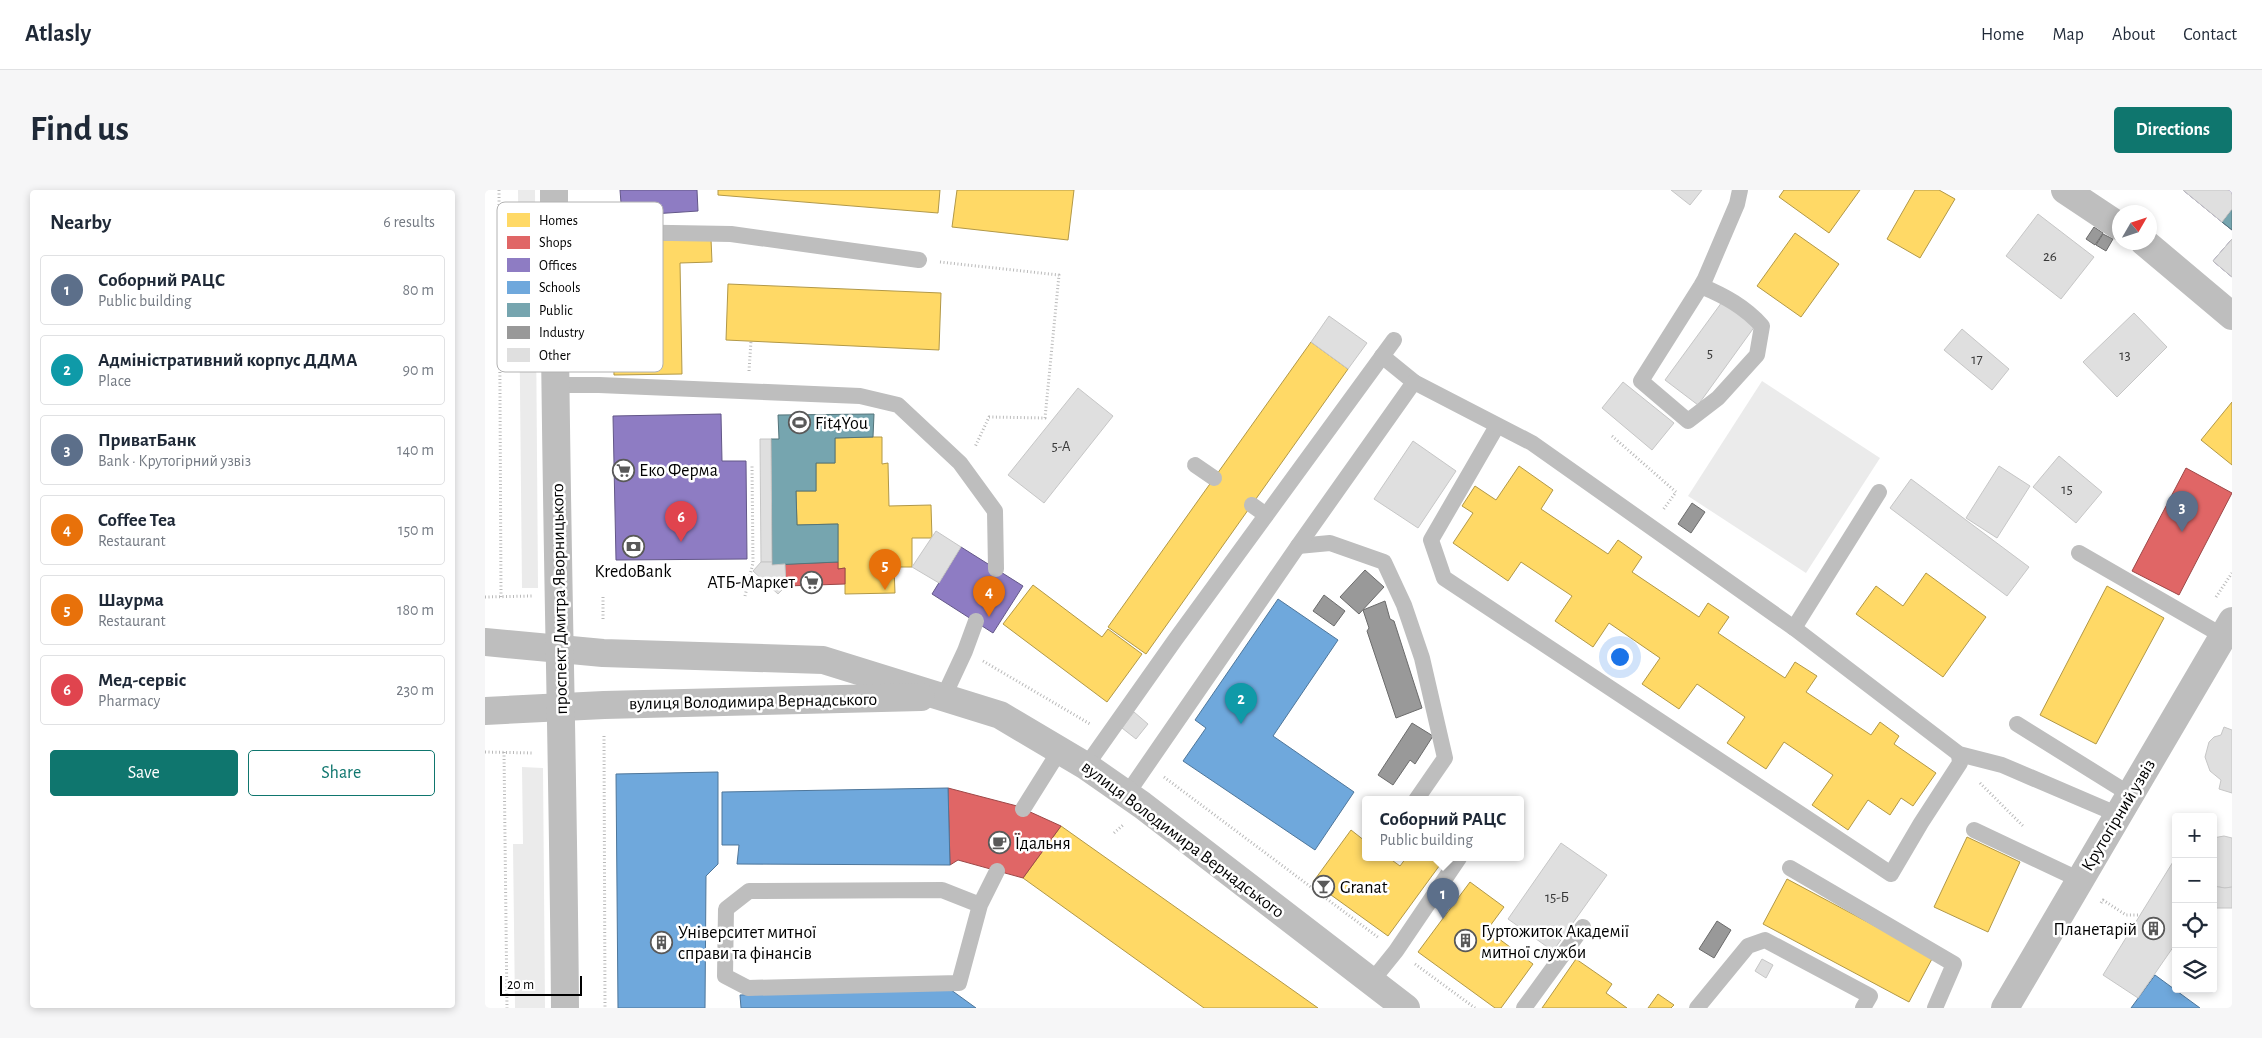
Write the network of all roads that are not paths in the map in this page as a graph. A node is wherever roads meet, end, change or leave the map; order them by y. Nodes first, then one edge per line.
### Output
1 (1739, 190) edge
2 (2065, 190) edge
3 (2112, 221) edge
4 (663, 233) edge
5 (2154, 250) edge
6 (919, 260) road end
7 (1701, 286) junction
8 (2232, 316) edge
9 (1394, 340) dead end
10 (1382, 356) junction
11 (555, 372) edge
12 (1414, 382) junction
13 (555, 385) junction
14 (1497, 426) junction
15 (1195, 465) dead end
16 (1214, 478) dead end
17 (1879, 492) dead end
18 (1252, 505) dead end
19 (1266, 515) junction
20 (1298, 546) junction
21 (2079, 553) dead end
22 (996, 569) dead end
23 (976, 621) dead end
24 (2229, 626) edge
25 (1794, 628) junction
26 (485, 642) edge
27 (560, 648) junction
28 (944, 696) junction
29 (561, 707) junction
30 (485, 711) edge
31 (2017, 724) dead end
32 (1060, 750) junction
33 (1959, 758) junction
34 (1086, 766) junction
35 (1127, 794) junction
36 (1419, 796) edge
37 (2125, 805) junction
38 (1023, 809) dead end
39 (1974, 830) dead end
40 (1457, 861) edge
41 (1790, 868) dead end
42 (997, 871) dead end
43 (2080, 880) junction
44 (980, 905) junction
45 (1583, 927) dead end
46 (1371, 982) junction
47 (565, 1008) edge
48 (1406, 1008) edge
49 (1524, 1008) edge
50 (1697, 1008) edge
51 (1863, 1008) edge
52 (1935, 1008) edge
53 (2005, 1008) edge

1 - 7 lane
2 - 3 street
4 - 6 lane
5 - 8 street
7 - 7 lane
9 - 10 lane
10 - 12 lane
10 - 19 lane
11 - 13 street, проспект Дмитра Яворницького
12 - 14 lane
12 - 20 lane
13 - 22 lane
13 - 27 street, проспект Дмитра Яворницького
14 - 25 lane
14 - 33 lane
15 - 16 lane
17 - 25 lane
18 - 19 lane
19 - 34 lane
20 - 35 lane
20 - 36 lane
21 - 24 lane
23 - 28 lane
24 - 37 street, Крутогірний узвіз
25 - 33 lane
26 - 27 street, вулиця Володимира Вернадського
27 - 28 street, вулиця Володимира Вернадського
27 - 29 street, проспект Дмитра Яворницького
28 - 29 street, вулиця Володимира Вернадського
28 - 32 street, вулиця Володимира Вернадського
29 - 30 street, вулиця Володимира Вернадського
29 - 47 street, проспект Дмитра Яворницького
31 - 37 lane
32 - 34 street, вулиця Володимира Вернадського
32 - 38 lane
33 - 37 lane
34 - 35 street, вулиця Володимира Вернадського
35 - 46 street, вулиця Володимира Вернадського
37 - 43 street, Крутогірний узвіз
39 - 43 lane
40 - 46 lane
41 - 52 lane
42 - 44 lane
43 - 53 street, Крутогірний узвіз
44 - 44 lane
45 - 49 lane
46 - 48 street, вулиця Володимира Вернадського
50 - 51 lane

